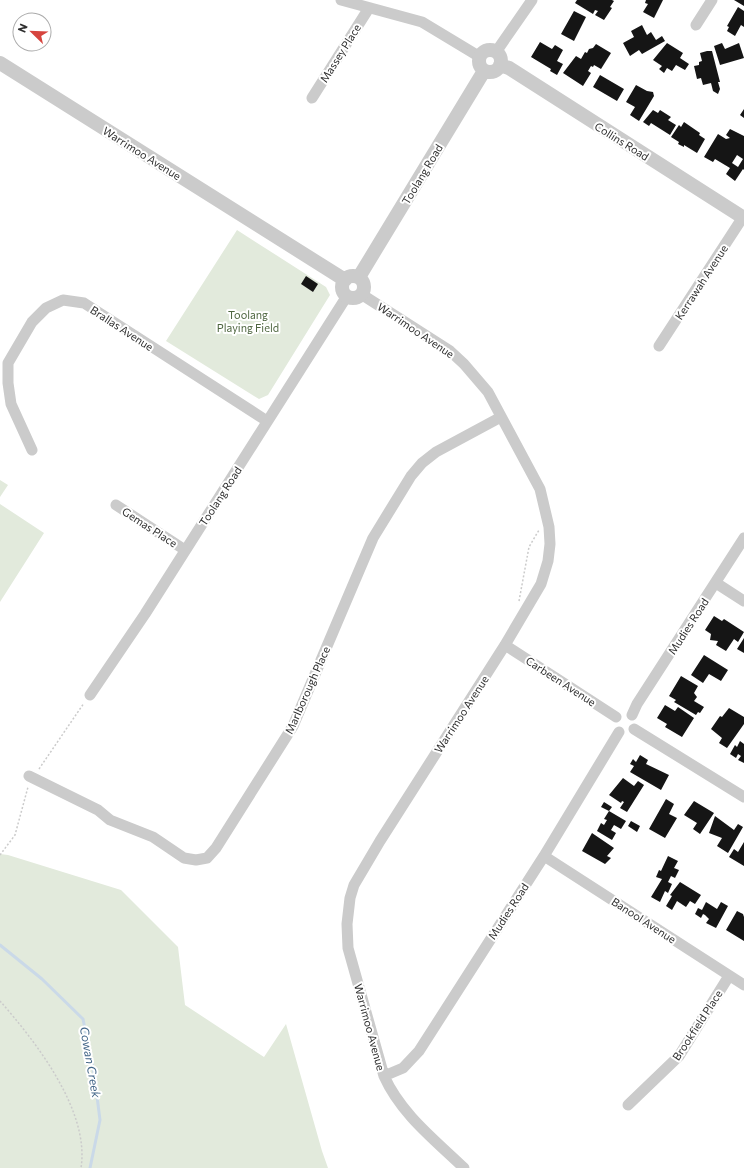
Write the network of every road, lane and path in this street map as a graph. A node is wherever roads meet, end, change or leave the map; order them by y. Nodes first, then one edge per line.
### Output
1 (341, 0) edge
2 (532, 0) edge
3 (712, 0) edge
4 (368, 8) junction
5 (696, 25) dead end
6 (480, 57) junction
7 (498, 59) junction
8 (0, 63) edge
9 (484, 70) junction
10 (312, 98) dead end
11 (743, 217) edge
12 (359, 277) junction
13 (345, 280) junction
14 (354, 295) junction
15 (659, 346) dead end
16 (4, 362) edge
17 (501, 417) junction
18 (268, 421) junction
19 (32, 450) dead end
20 (116, 504) dead end
21 (541, 528) dead end
22 (744, 538) edge
23 (185, 550) junction
24 (716, 583) junction
25 (744, 601) edge
26 (517, 607) dead end
27 (505, 645) junction
28 (90, 694) joint
29 (632, 715) junction
30 (616, 717) junction
31 (634, 729) junction
32 (619, 732) junction
33 (29, 776) junction
34 (744, 796) edge
35 (0, 854) edge
36 (544, 856) junction
37 (729, 976) junction
38 (744, 985) edge
39 (0, 1001) edge
40 (384, 1076) junction
41 (628, 1105) dead end
42 (81, 1168) edge
43 (464, 1168) edge

1 - 4 street
2 - 7 street
3 - 5 street
4 - 6 street
4 - 10 street, Massey Place
6 - 7 street
6 - 9 street
7 - 9 street
7 - 11 street, Collins Road
8 - 13 street, Warrimoo Avenue
9 - 12 street, Toolang Road
11 - 15 street, Kerrawah Avenue
12 - 13 street
12 - 14 street
13 - 14 street
14 - 17 street, Warrimoo Avenue
14 - 18 street, Toolang Road
16 - 18 street, Brallas Avenue
16 - 19 street, Brallas Avenue
17 - 27 street, Warrimoo Avenue
17 - 33 street, Marlborough Place
18 - 23 street, Toolang Road
20 - 23 street, Gemas Place
21 - 26 path
22 - 24 street, Mudies Road
23 - 28 street, Toolang Road
24 - 25 street
24 - 29 street, Mudies Road
27 - 30 street, Carbeen Avenue
27 - 40 street, Warrimoo Avenue
28 - 33 path
29 - 30 street
29 - 31 street
30 - 32 street
31 - 32 street
31 - 34 street
32 - 36 street, Mudies Road
33 - 35 path
36 - 37 street, Banool Avenue
36 - 40 street, Mudies Road
37 - 38 street, Banool Avenue
37 - 41 street, Brookfield Place
39 - 42 path
40 - 43 street, Warrimoo Avenue

